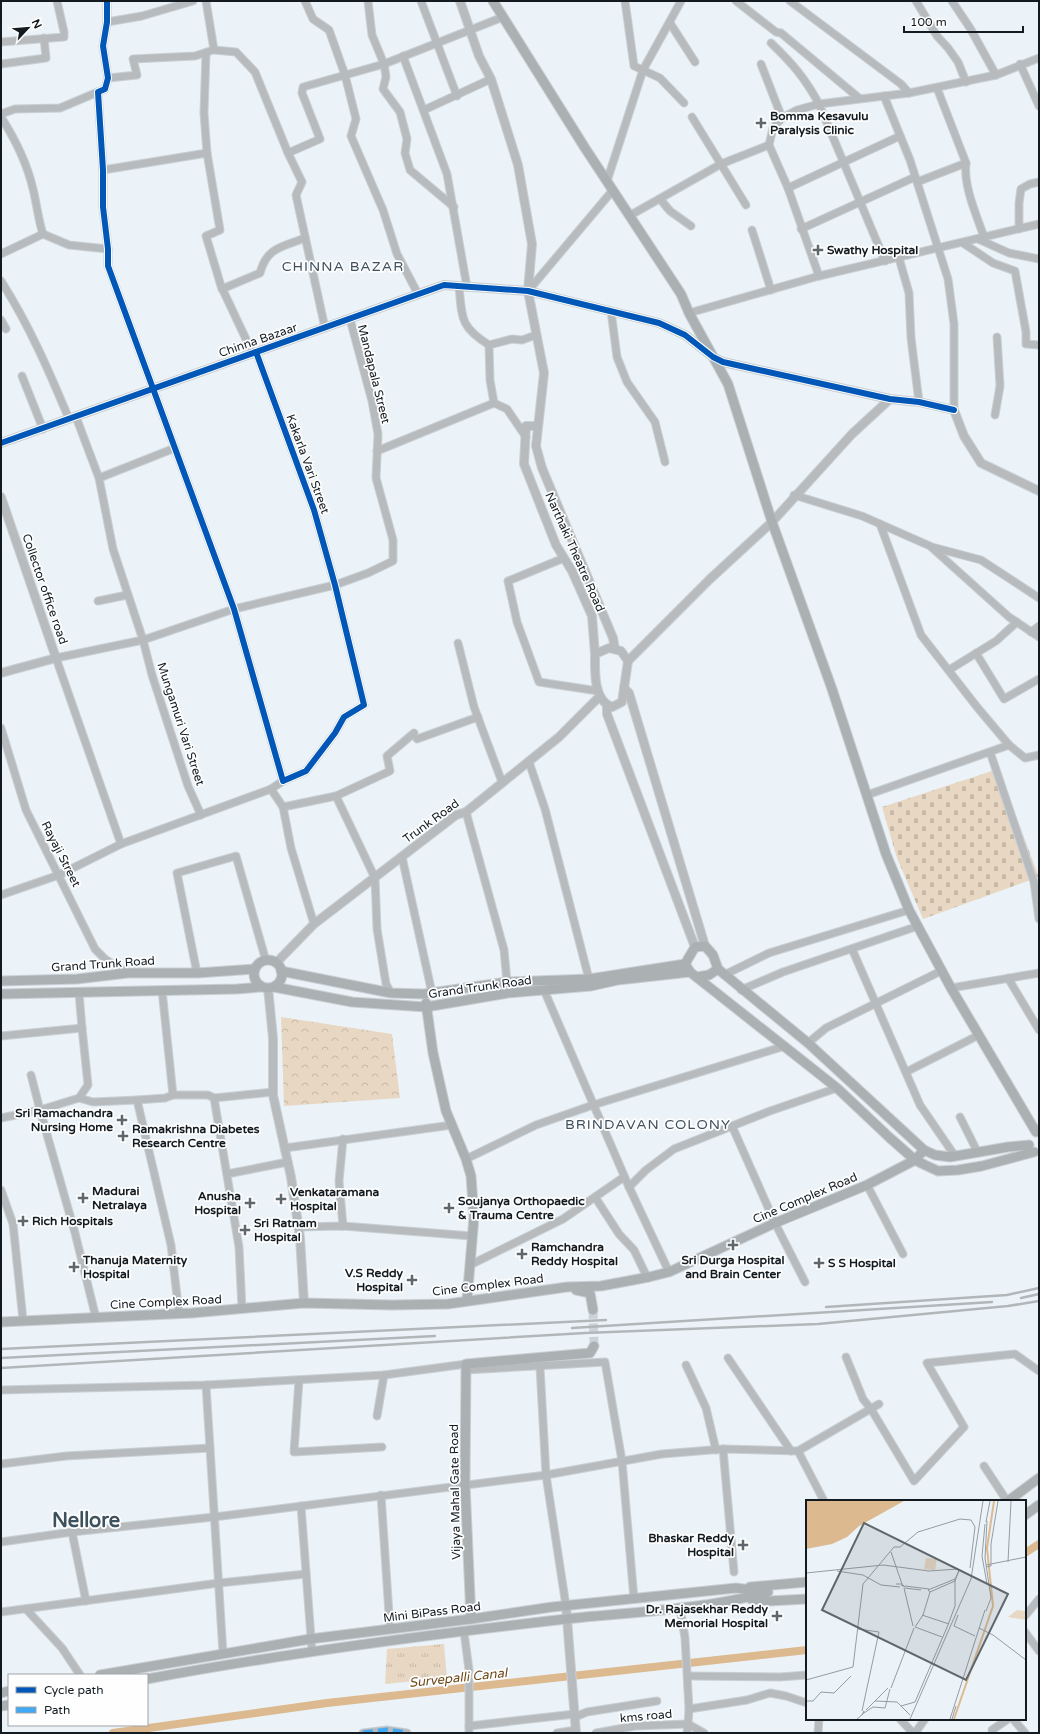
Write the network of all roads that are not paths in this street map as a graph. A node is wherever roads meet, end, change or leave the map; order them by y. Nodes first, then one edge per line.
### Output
1 (57, 1) edge
2 (108, 1) edge
3 (193, 1) edge
4 (206, 1) edge
5 (304, 1) edge
6 (368, 1) edge
7 (421, 1) edge
8 (460, 1) edge
9 (493, 1) edge
10 (624, 1) edge
11 (681, 1) edge
12 (736, 1) edge
13 (790, 1) edge
14 (916, 1) edge
15 (952, 1) edge
16 (503, 17) junction
17 (108, 22) junction
18 (670, 22) junction
19 (470, 30) junction
20 (44, 38) junction
21 (1, 42) edge
22 (436, 43) junction
23 (771, 43) dead end
24 (214, 50) junction
25 (206, 53) junction
26 (403, 56) junction
27 (1039, 58) edge
28 (696, 62) dead end
29 (1, 64) edge
30 (384, 64) junction
31 (761, 64) dead end
32 (1020, 64) junction
33 (643, 70) junction
34 (345, 75) junction
35 (996, 75) junction
36 (108, 78) junction
37 (491, 79) junction
38 (966, 82) junction
39 (937, 88) junction
40 (98, 92) junction
41 (909, 93) junction
42 (457, 96) junction
43 (884, 96) junction
44 (859, 98) junction
45 (684, 102) dead end
46 (819, 104) junction
47 (1039, 106) edge
48 (424, 110) junction
49 (1, 116) edge
50 (692, 117) dead end
51 (782, 118) junction
52 (900, 136) junction
53 (769, 145) junction
54 (207, 153) junction
55 (288, 153) junction
56 (844, 162) junction
57 (966, 163) junction
58 (721, 164) junction
59 (103, 170) junction
60 (916, 179) junction
61 (607, 181) junction
62 (1039, 182) edge
63 (788, 188) junction
64 (613, 190) junction
65 (660, 199) junction
66 (861, 201) junction
67 (746, 205) dead end
68 (454, 208) junction
69 (630, 216) junction
70 (1039, 224) edge
71 (691, 226) dead end
72 (801, 229) junction
73 (1019, 229) junction
74 (752, 230) dead end
75 (43, 234) junction
76 (306, 238) junction
77 (981, 238) junction
78 (963, 243) junction
79 (108, 249) junction
80 (937, 249) junction
81 (1, 254) edge
82 (899, 258) junction
83 (1039, 259) edge
84 (885, 261) junction
85 (819, 276) junction
86 (1, 281) edge
87 (463, 286) junction
88 (222, 289) junction
89 (771, 290) junction
90 (528, 291) junction
91 (418, 294) junction
92 (611, 311) junction
93 (689, 313) junction
94 (350, 319) junction
95 (1, 320) edge
96 (324, 328) junction
97 (6, 329) dead end
98 (536, 335) junction
99 (997, 337) dead end
100 (489, 345) junction
101 (1039, 345) edge
102 (254, 353) junction
103 (713, 357) junction
104 (22, 376) dead end
105 (154, 389) junction
106 (890, 399) junction
107 (919, 402) junction
108 (494, 403) junction
109 (954, 410) junction
110 (995, 414) dead end
111 (73, 418) junction
112 (537, 426) junction
113 (43, 428) junction
114 (526, 437) junction
115 (1, 443) edge
116 (175, 448) junction
117 (377, 451) junction
118 (665, 462) dead end
119 (99, 478) junction
120 (1039, 491) edge
121 (794, 495) junction
122 (1, 497) edge
123 (772, 522) junction
124 (880, 524) junction
125 (930, 546) junction
126 (564, 558) junction
127 (335, 585) junction
128 (127, 595) junction
129 (1039, 598) edge
130 (98, 601) dead end
131 (234, 609) junction
132 (1017, 622) junction
133 (1039, 626) edge
134 (1031, 632) junction
135 (1039, 637) edge
136 (143, 640) junction
137 (458, 644) dead end
138 (614, 649) junction
139 (596, 654) junction
140 (976, 654) junction
141 (56, 658) junction
142 (628, 661) junction
143 (949, 670) junction
144 (1, 672) edge
145 (1039, 679) edge
146 (624, 688) junction
147 (599, 694) junction
148 (607, 705) junction
149 (478, 717) junction
150 (1, 728) edge
151 (1009, 745) junction
152 (990, 752) junction
153 (1039, 755) edge
154 (529, 762) junction
155 (284, 781) junction
156 (502, 782) junction
157 (271, 789) junction
158 (867, 795) junction
159 (336, 796) junction
160 (283, 807) junction
161 (466, 812) junction
162 (201, 815) junction
163 (121, 844) junction
164 (402, 857) junction
165 (59, 875) junction
166 (375, 878) junction
167 (1, 895) edge
168 (909, 910) junction
169 (1039, 920) edge
170 (314, 924) junction
171 (918, 926) junction
172 (705, 946) junction
173 (695, 947) junction
174 (852, 949) junction
175 (266, 961) junction
176 (685, 964) junction
177 (279, 967) junction
178 (255, 969) junction
179 (941, 971) junction
180 (721, 972) junction
181 (128, 973) junction
182 (197, 973) junction
183 (1039, 973) edge
184 (694, 975) junction
185 (1008, 978) junction
186 (589, 979) junction
187 (1, 981) edge
188 (507, 982) junction
189 (268, 987) junction
190 (950, 988) junction
191 (162, 990) junction
192 (544, 990) junction
193 (741, 990) junction
194 (79, 993) junction
195 (391, 993) junction
196 (428, 993) junction
197 (1, 994) edge
198 (875, 1004) junction
199 (426, 1007) junction
200 (82, 1028) junction
201 (1039, 1030) edge
202 (979, 1035) junction
203 (1, 1036) edge
204 (808, 1043) junction
205 (785, 1046) junction
206 (906, 1072) junction
207 (31, 1074) dead end
208 (837, 1088) junction
209 (273, 1092) junction
210 (174, 1095) junction
211 (79, 1098) junction
212 (214, 1098) junction
213 (137, 1100) junction
214 (592, 1105) junction
215 (40, 1110) junction
216 (960, 1117) dead end
217 (1, 1118) edge
218 (452, 1125) junction
219 (732, 1126) junction
220 (1037, 1132) edge
221 (343, 1139) junction
222 (285, 1148) junction
223 (924, 1150) junction
224 (1034, 1150) edge
225 (978, 1153) junction
226 (955, 1156) junction
227 (466, 1159) junction
228 (915, 1160) junction
229 (288, 1162) junction
230 (227, 1174) junction
231 (624, 1177) junction
232 (867, 1185) junction
233 (628, 1188) junction
234 (1, 1190) edge
235 (595, 1197) junction
236 (775, 1223) junction
237 (343, 1226) junction
238 (298, 1227) junction
239 (472, 1236) junction
240 (903, 1254) dead end
241 (470, 1265) junction
242 (669, 1272) junction
243 (647, 1277) junction
244 (805, 1282) dead end
245 (567, 1287) junction
246 (467, 1300) junction
247 (304, 1303) junction
248 (242, 1309) junction
249 (592, 1310) tunnel mouth
250 (179, 1313) junction
251 (96, 1318) junction
252 (23, 1320) junction
253 (1, 1322) edge
254 (594, 1346) dead end
255 (728, 1358) dead end
256 (846, 1358) dead end
257 (686, 1365) dead end
258 (466, 1367) junction
259 (540, 1367) junction
260 (1039, 1371) edge
261 (384, 1376) junction
262 (299, 1380) junction
263 (206, 1385) junction
264 (1, 1390) edge
265 (879, 1404) dead end
266 (871, 1408) junction
267 (377, 1416) dead end
268 (382, 1447) dead end
269 (210, 1448) junction
270 (719, 1450) junction
271 (795, 1451) junction
272 (622, 1461) junction
273 (1, 1464) edge
274 (984, 1466) dead end
275 (546, 1475) junction
276 (1039, 1478) edge
277 (465, 1484) junction
278 (381, 1495) junction
279 (823, 1500) edge
280 (1006, 1500) edge
281 (1008, 1500) edge
282 (1039, 1505) edge
283 (301, 1506) junction
284 (1026, 1514) edge
285 (214, 1517) junction
286 (72, 1532) junction
287 (1, 1542) edge
288 (734, 1572) dead end
289 (306, 1574) junction
290 (806, 1582) edge
291 (219, 1583) junction
292 (745, 1588) junction
293 (744, 1598) junction
294 (634, 1599) junction
295 (806, 1599) edge
296 (1039, 1599) edge
297 (86, 1601) junction
298 (566, 1606) junction
299 (680, 1607) junction
300 (26, 1609) junction
301 (1, 1612) edge
302 (1026, 1614) edge
303 (471, 1619) junction
304 (566, 1619) junction
305 (390, 1628) junction
306 (464, 1632) junction
307 (1026, 1633) edge
308 (310, 1639) junction
309 (312, 1651) junction
310 (1039, 1651) edge
311 (223, 1653) junction
312 (79, 1674) edge
313 (106, 1674) edge
314 (688, 1675) junction
315 (806, 1675) edge
316 (148, 1679) edge
317 (657, 1701) dead end
318 (806, 1703) edge
319 (689, 1709) junction
320 (575, 1716) junction
321 (820, 1720) edge
322 (901, 1720) edge
323 (924, 1720) edge
324 (1007, 1720) edge
325 (1014, 1720) edge
326 (688, 1724) junction
327 (469, 1730) edge
328 (635, 1730) edge
329 (992, 1730) dead end
330 (576, 1731) edge
331 (363, 1733) edge
332 (407, 1733) edge
333 (557, 1733) edge
334 (596, 1733) edge
335 (687, 1733) edge
336 (704, 1733) edge
337 (818, 1733) edge
338 (914, 1733) edge
339 (1024, 1733) edge

1 - 20 street
2 - 17 street
3 - 17 street
4 - 24 street
5 - 34 street
6 - 30 street
7 - 22 street
8 - 19 street, Narthaki Theatre Road
9 - 16 main road
10 - 33 street
11 - 18 street
12 - 44 street
13 - 41 street
14 - 38 street
15 - 35 street
16 - 19 street
16 - 61 main road
17 - 36 street
18 - 28 street
18 - 33 street
19 - 22 street
19 - 37 street, Narthaki Theatre Road
20 - 21 street
20 - 29 street
22 - 26 street
22 - 42 street
23 - 46 street
24 - 25 street
24 - 55 street
25 - 36 street
25 - 54 street
26 - 30 street
26 - 48 street
27 - 32 street
30 - 34 street
30 - 68 street
31 - 51 street
32 - 35 street
32 - 47 street
33 - 45 street
33 - 61 street
34 - 55 street
34 - 91 street
35 - 38 street
36 - 40 street
37 - 42 street
37 - 90 street, Narthaki Theatre Road
38 - 39 street
39 - 41 street
39 - 57 street
40 - 49 street
40 - 59 street
41 - 43 street
42 - 48 street
43 - 44 street
43 - 52 street
44 - 46 street
46 - 51 street
46 - 56 street
48 - 68 street
49 - 75 street
50 - 58 street
51 - 53 street
52 - 56 street
52 - 60 street
53 - 58 street
53 - 63 street
54 - 59 street
54 - 88 street, Kakarla Vari Street
55 - 76 street
56 - 63 street
56 - 66 street
57 - 60 street
57 - 77 street
58 - 65 street
58 - 67 street
59 - 79 street
60 - 66 street
60 - 80 street
61 - 64 main road
62 - 73 street
63 - 72 street
64 - 69 main road
64 - 90 street
65 - 69 street
65 - 71 street
66 - 72 street
66 - 84 street
68 - 87 street
69 - 93 main road
70 - 73 street
72 - 85 street
73 - 77 street
74 - 89 street
75 - 79 street
75 - 81 street
76 - 88 street
76 - 96 street
77 - 78 street
77 - 83 street
78 - 80 street
78 - 101 street
79 - 105 street
80 - 82 street
80 - 109 street
82 - 84 street
82 - 107 street
84 - 85 street
85 - 89 street
86 - 111 street, Mungamuri Vari Street
87 - 90 street, Chinna Bazaar
87 - 91 street, Chinna Bazaar
87 - 100 street
88 - 102 street, Kakarla Vari Street
89 - 93 street
90 - 92 street, Chinna Bazaar
90 - 98 street, Narthaki Theatre Road
91 - 94 street, Chinna Bazaar
92 - 103 street, Chinna Bazaar
92 - 118 street
93 - 103 main road
94 - 96 street, Chinna Bazaar
94 - 117 street, Mandapala Street
95 - 97 street
96 - 102 street, Chinna Bazaar
98 - 100 street
98 - 112 street, Narthaki Theatre Road
99 - 110 street
100 - 108 street
102 - 105 street, Chinna Bazaar
102 - 127 street, Kakarla Vari Street
103 - 106 street, Chinna Bazaar
103 - 123 main road
104 - 113 street
105 - 111 street, Chinna Bazaar
105 - 116 street
106 - 107 street, Chinna Bazaar
106 - 121 street
107 - 109 street, Chinna Bazaar
108 - 114 street
108 - 117 street
109 - 120 street
111 - 113 street, Chinna Bazaar
111 - 119 street, Mungamuri Vari Street
112 - 114 street
112 - 138 street, Narthaki Theatre Road
113 - 115 street, Chinna Bazaar
114 - 126 street, Narthaki Theatre Road
116 - 119 street
116 - 131 street
117 - 127 street, Mandapala Street
119 - 128 street, Mungamuri Vari Street
121 - 123 street
121 - 124 street
122 - 141 street, Collector office road
123 - 142 street
123 - 158 main road
124 - 125 street
124 - 143 street
125 - 129 street
125 - 132 street
126 - 139 street, Narthaki Theatre Road
126 - 147 street
127 - 131 street
127 - 155 street, Kakarla Vari Street
128 - 130 street
128 - 136 street, Mungamuri Vari Street
131 - 136 street
131 - 155 street
132 - 134 street
132 - 140 street
133 - 134 street
134 - 135 street
136 - 141 street
136 - 162 street, Mungamuri Vari Street
137 - 149 street
138 - 139 street
138 - 142 street
139 - 147 street, Narthaki Theatre Road
140 - 143 street
140 - 145 street
141 - 144 street, Collector office road
141 - 163 street
142 - 146 street
143 - 151 street
146 - 148 street
146 - 172 street
147 - 148 street
147 - 154 street, Trunk Road
148 - 173 street
149 - 156 street
149 - 159 street
150 - 165 street, Rayaji Street
151 - 152 street
151 - 153 street
152 - 158 street
152 - 169 street
154 - 156 street, Trunk Road
154 - 186 street
155 - 157 street
156 - 161 street, Trunk Road
157 - 160 street
157 - 162 street
158 - 168 main road
159 - 160 street
159 - 166 street
160 - 170 street
161 - 164 street, Trunk Road
161 - 188 street
162 - 163 street
163 - 165 street
164 - 166 street, Trunk Road
164 - 196 street
165 - 167 street
165 - 181 street, Rayaji Street
166 - 170 street, Trunk Road
166 - 195 street
168 - 171 main road
168 - 180 street
170 - 177 street, Trunk Road
171 - 174 street
171 - 179 main road
172 - 173 main road
172 - 180 main road
173 - 176 main road
174 - 193 street
174 - 198 street
175 - 177 main road
175 - 178 main road
175 - 182 street
176 - 184 main road
176 - 186 main road
177 - 189 main road
177 - 195 main road
178 - 182 main road, Grand Trunk Road
178 - 189 main road
179 - 190 main road
179 - 198 street
180 - 184 main road, Grand Trunk Road
180 - 193 main road
181 - 182 main road, Grand Trunk Road
181 - 187 main road, Grand Trunk Road
183 - 185 street
184 - 192 main road, Grand Trunk Road
184 - 205 main road
185 - 190 street
185 - 201 street
186 - 188 main road
188 - 196 main road
189 - 191 main road, Grand Trunk Road
189 - 199 main road, Grand Trunk Road
189 - 209 street
190 - 202 main road
191 - 194 main road, Grand Trunk Road
191 - 210 street
192 - 199 main road, Grand Trunk Road
192 - 214 street
193 - 204 main road
194 - 197 main road, Grand Trunk Road
194 - 200 street
195 - 196 main road
196 - 199 main road
198 - 204 street
198 - 206 street
199 - 218 main road
200 - 203 street
200 - 211 street
202 - 206 street
202 - 220 main road
204 - 223 main road
205 - 208 main road
205 - 214 street
206 - 226 street
207 - 215 street
208 - 219 street
208 - 228 main road
209 - 212 street
209 - 222 street
210 - 212 street
210 - 213 street
211 - 213 street
211 - 215 street
212 - 230 street
213 - 250 street
214 - 227 street
214 - 231 street
215 - 217 street
215 - 251 street
216 - 225 street
218 - 221 street
218 - 227 main road
219 - 233 street
219 - 236 street
220 - 224 main road
221 - 222 street
221 - 237 street
222 - 229 street
223 - 226 main road
223 - 228 main road, Cine Complex Road
224 - 225 main road
224 - 228 main road
225 - 226 main road
227 - 239 main road
228 - 232 main road, Cine Complex Road
229 - 230 street
229 - 238 street
230 - 248 street
231 - 233 street
231 - 235 street
232 - 236 main road, Cine Complex Road
232 - 240 street
233 - 242 street
234 - 252 street
235 - 241 street
235 - 243 street
236 - 242 main road, Cine Complex Road
236 - 244 street
237 - 238 street
237 - 239 street
238 - 247 street
239 - 241 main road
241 - 246 main road
242 - 243 main road, Cine Complex Road
243 - 245 main road, Cine Complex Road
245 - 246 main road, Cine Complex Road
245 - 249 main road
246 - 247 main road, Cine Complex Road
247 - 248 main road, Cine Complex Road
248 - 250 main road, Cine Complex Road
250 - 251 main road, Cine Complex Road
251 - 252 main road, Cine Complex Road
252 - 253 main road, Cine Complex Road
254 - 258 main road
255 - 271 street
256 - 266 street
257 - 270 street
258 - 259 street
258 - 261 street
258 - 277 main road, Vijaya Mahal Gate Road
259 - 272 street
259 - 275 street
260 - 266 street
261 - 262 street
261 - 267 street
262 - 263 street
262 - 268 street
263 - 264 street
263 - 269 street
265 - 266 street
266 - 271 street
269 - 273 street
269 - 285 street
270 - 271 street
270 - 272 street
270 - 288 street
271 - 279 street
272 - 275 street
272 - 294 street
274 - 280 street
275 - 277 street
275 - 298 street
276 - 281 main road
277 - 278 street
277 - 303 main road, Vijaya Mahal Gate Road
278 - 283 street
278 - 305 street
282 - 284 main road
283 - 285 street
283 - 289 street
285 - 286 street
285 - 291 street
286 - 287 street
286 - 297 street
289 - 291 street
289 - 308 street
290 - 292 main road
291 - 297 street
291 - 311 street
292 - 293 main road, Mini BiPass Road
292 - 294 main road, Mini BiPass Road
293 - 295 main road
293 - 299 main road
294 - 298 main road, Mini BiPass Road
296 - 302 street
297 - 300 street
298 - 303 main road, Mini BiPass Road
298 - 304 street
299 - 304 main road
299 - 314 street
300 - 301 street
300 - 312 street
303 - 305 main road, Mini BiPass Road
304 - 306 main road
304 - 320 street
305 - 308 main road, Mini BiPass Road
306 - 309 main road
306 - 327 street
307 - 310 street
308 - 309 street
308 - 311 main road, Mini BiPass Road
309 - 316 main road
311 - 313 main road, Mini BiPass Road
314 - 315 street
314 - 319 street
317 - 320 street
318 - 319 street
319 - 326 street
320 - 327 street
320 - 330 street
321 - 337 street
322 - 338 street
323 - 338 street
324 - 329 street
325 - 339 street
326 - 328 street, kms road
326 - 335 street, kms road
326 - 336 street
328 - 334 street, kms road
330 - 333 street
331 - 332 street

